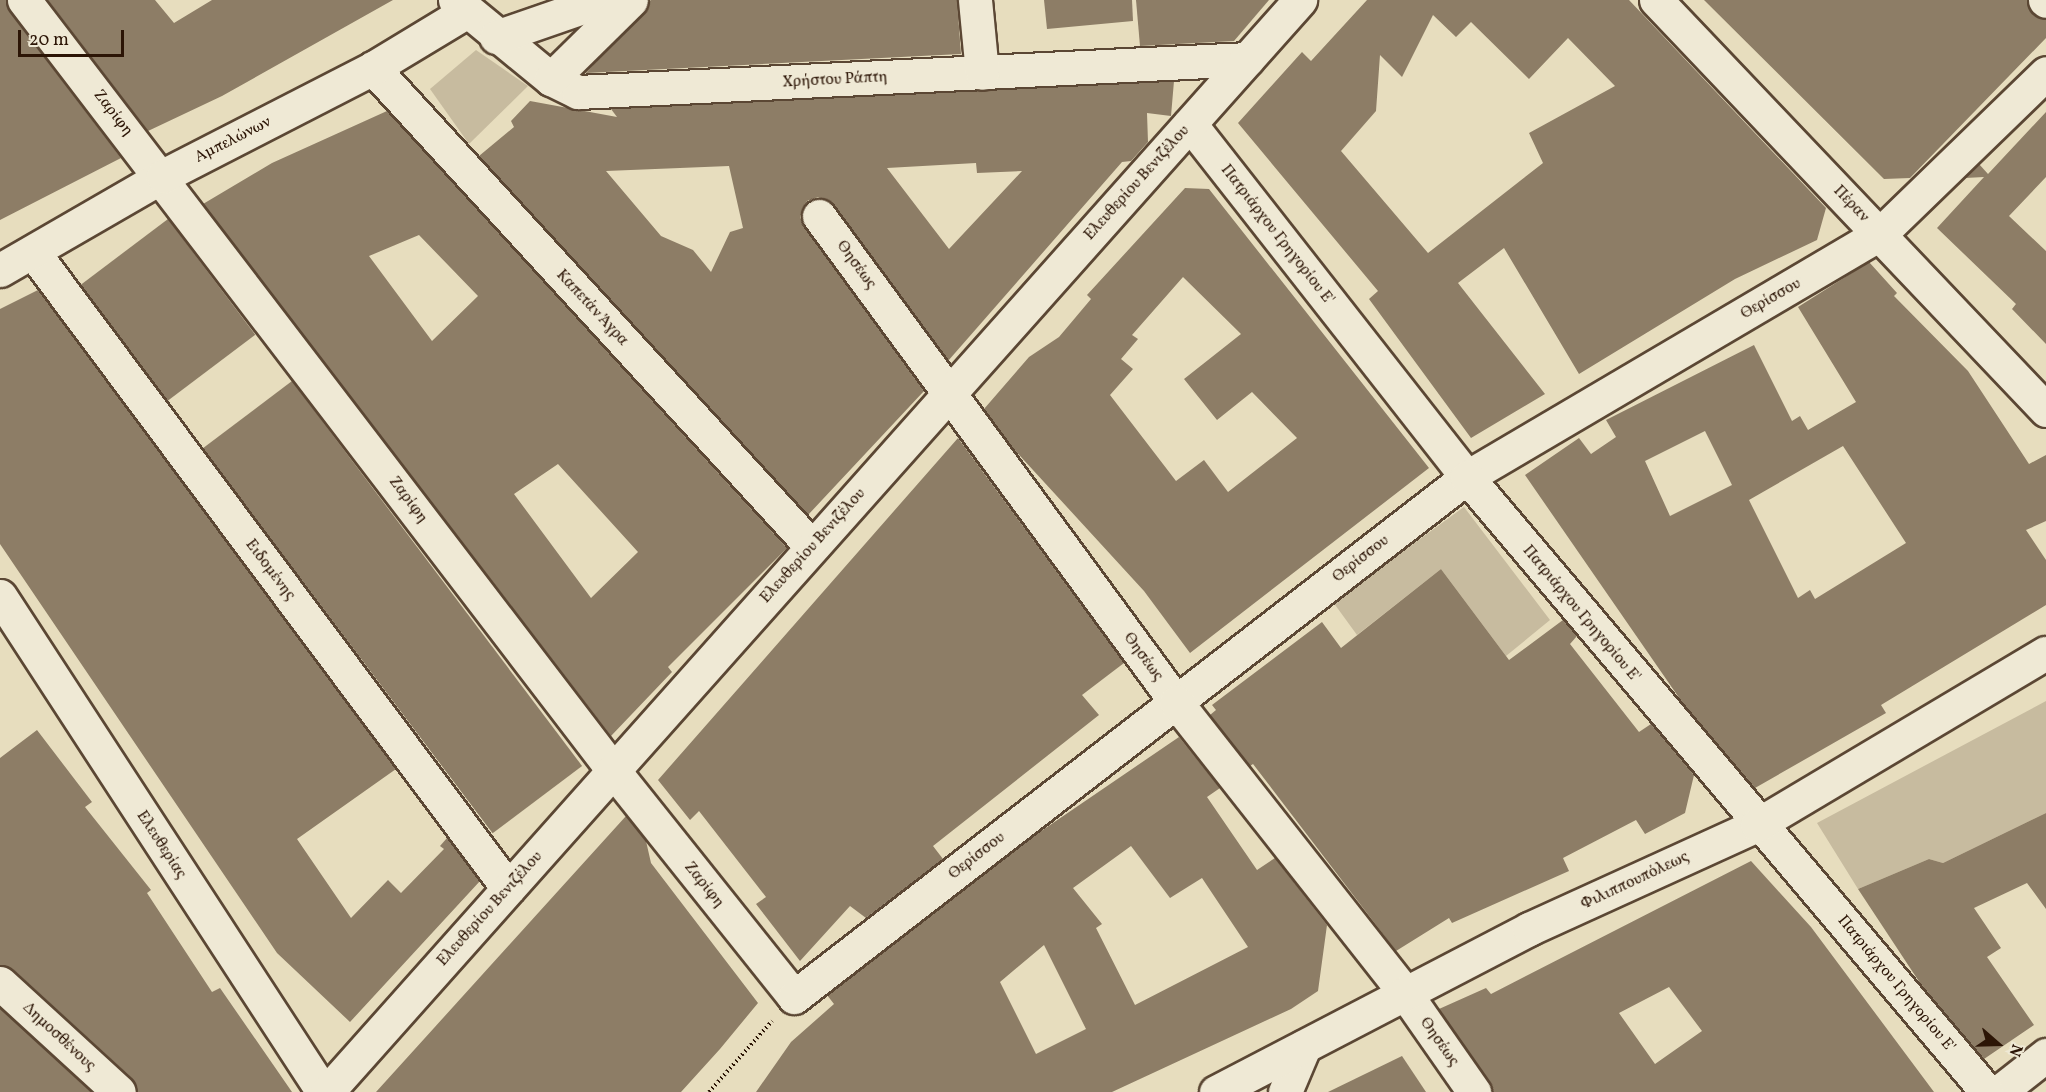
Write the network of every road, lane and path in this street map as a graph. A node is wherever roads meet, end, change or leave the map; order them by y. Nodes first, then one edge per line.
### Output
1 (24, 0) edge
2 (603, 0) edge
3 (631, 0) edge
4 (975, 0) edge
5 (1300, 0) edge
6 (1656, 0) edge
7 (461, 6) edge
8 (496, 37) junction
9 (1247, 59) junction
10 (373, 68) junction
11 (982, 73) junction
12 (2046, 73) edge
13 (551, 79) junction
14 (1190, 124) junction
15 (163, 176) junction
16 (819, 216) dead end
17 (1880, 234) junction
18 (33, 252) junction
19 (0, 270) edge
20 (950, 392) junction
21 (2046, 410) edge
22 (1467, 477) junction
23 (812, 547) junction
24 (0, 596) edge
25 (2046, 653) edge
26 (1176, 702) junction
27 (613, 770) junction
28 (1758, 825) junction
29 (508, 888) junction
30 (0, 983) edge
31 (1405, 993) junction
32 (794, 997) junction
33 (1304, 1047) junction
34 (2046, 1055) edge
35 (119, 1092) edge
36 (325, 1092) edge
37 (709, 1092) edge
38 (1216, 1092) edge
39 (1286, 1092) edge
40 (1474, 1092) edge
41 (1988, 1092) edge
42 (1999, 1092) edge

1 - 15 street, Ζαρίφη
2 - 8 street
3 - 13 street
4 - 11 street
5 - 9 street, Ελευθερίου Βενιζέλου
6 - 17 street, Πέραν
7 - 8 street, Χρήστου Ράπτη
7 - 10 street, Αμπελώνων
8 - 13 street, Χρήστου Ράπτη
9 - 11 street, Χρήστου Ράπτη
9 - 14 street, Ελευθερίου Βενιζέλου
10 - 15 street, Αμπελώνων
10 - 23 street, Καπετάν Άγρα
11 - 13 street, Χρήστου Ράπτη
12 - 17 street, Θερίσσου
14 - 20 street, Ελευθερίου Βενιζέλου
14 - 22 street, Πατριάρχου Γρηγορίου Ε'
15 - 18 street, Αμπελώνων
15 - 27 street, Ζαρίφη
16 - 20 street, Θησέως
17 - 21 street, Πέραν
17 - 22 street, Θερίσσου
18 - 19 street, Αμπελώνων
18 - 29 street, Ειδομένης
20 - 23 street, Ελευθερίου Βενιζέλου
20 - 26 street, Θησέως
22 - 26 street, Θερίσσου
22 - 28 street, Πατριάρχου Γρηγορίου Ε'
23 - 27 street, Ελευθερίου Βενιζέλου
24 - 36 street, Ελευθερίας
25 - 28 street, Φιλιππουπόλεως
26 - 31 street, Θησέως
26 - 32 street, Θερίσσου
27 - 29 street, Ελευθερίου Βενιζέλου
27 - 32 street, Ζαρίφη
28 - 31 street, Φιλιππουπόλεως
28 - 41 street, Πατριάρχου Γρηγορίου Ε'
29 - 36 street, Ελευθερίου Βενιζέλου
30 - 35 street, Δημοσθένους
31 - 33 street, Φιλιππουπόλεως
31 - 40 street, Θησέως
32 - 37 path
33 - 38 street, Φιλιππουπόλεως
33 - 39 street
34 - 42 street

